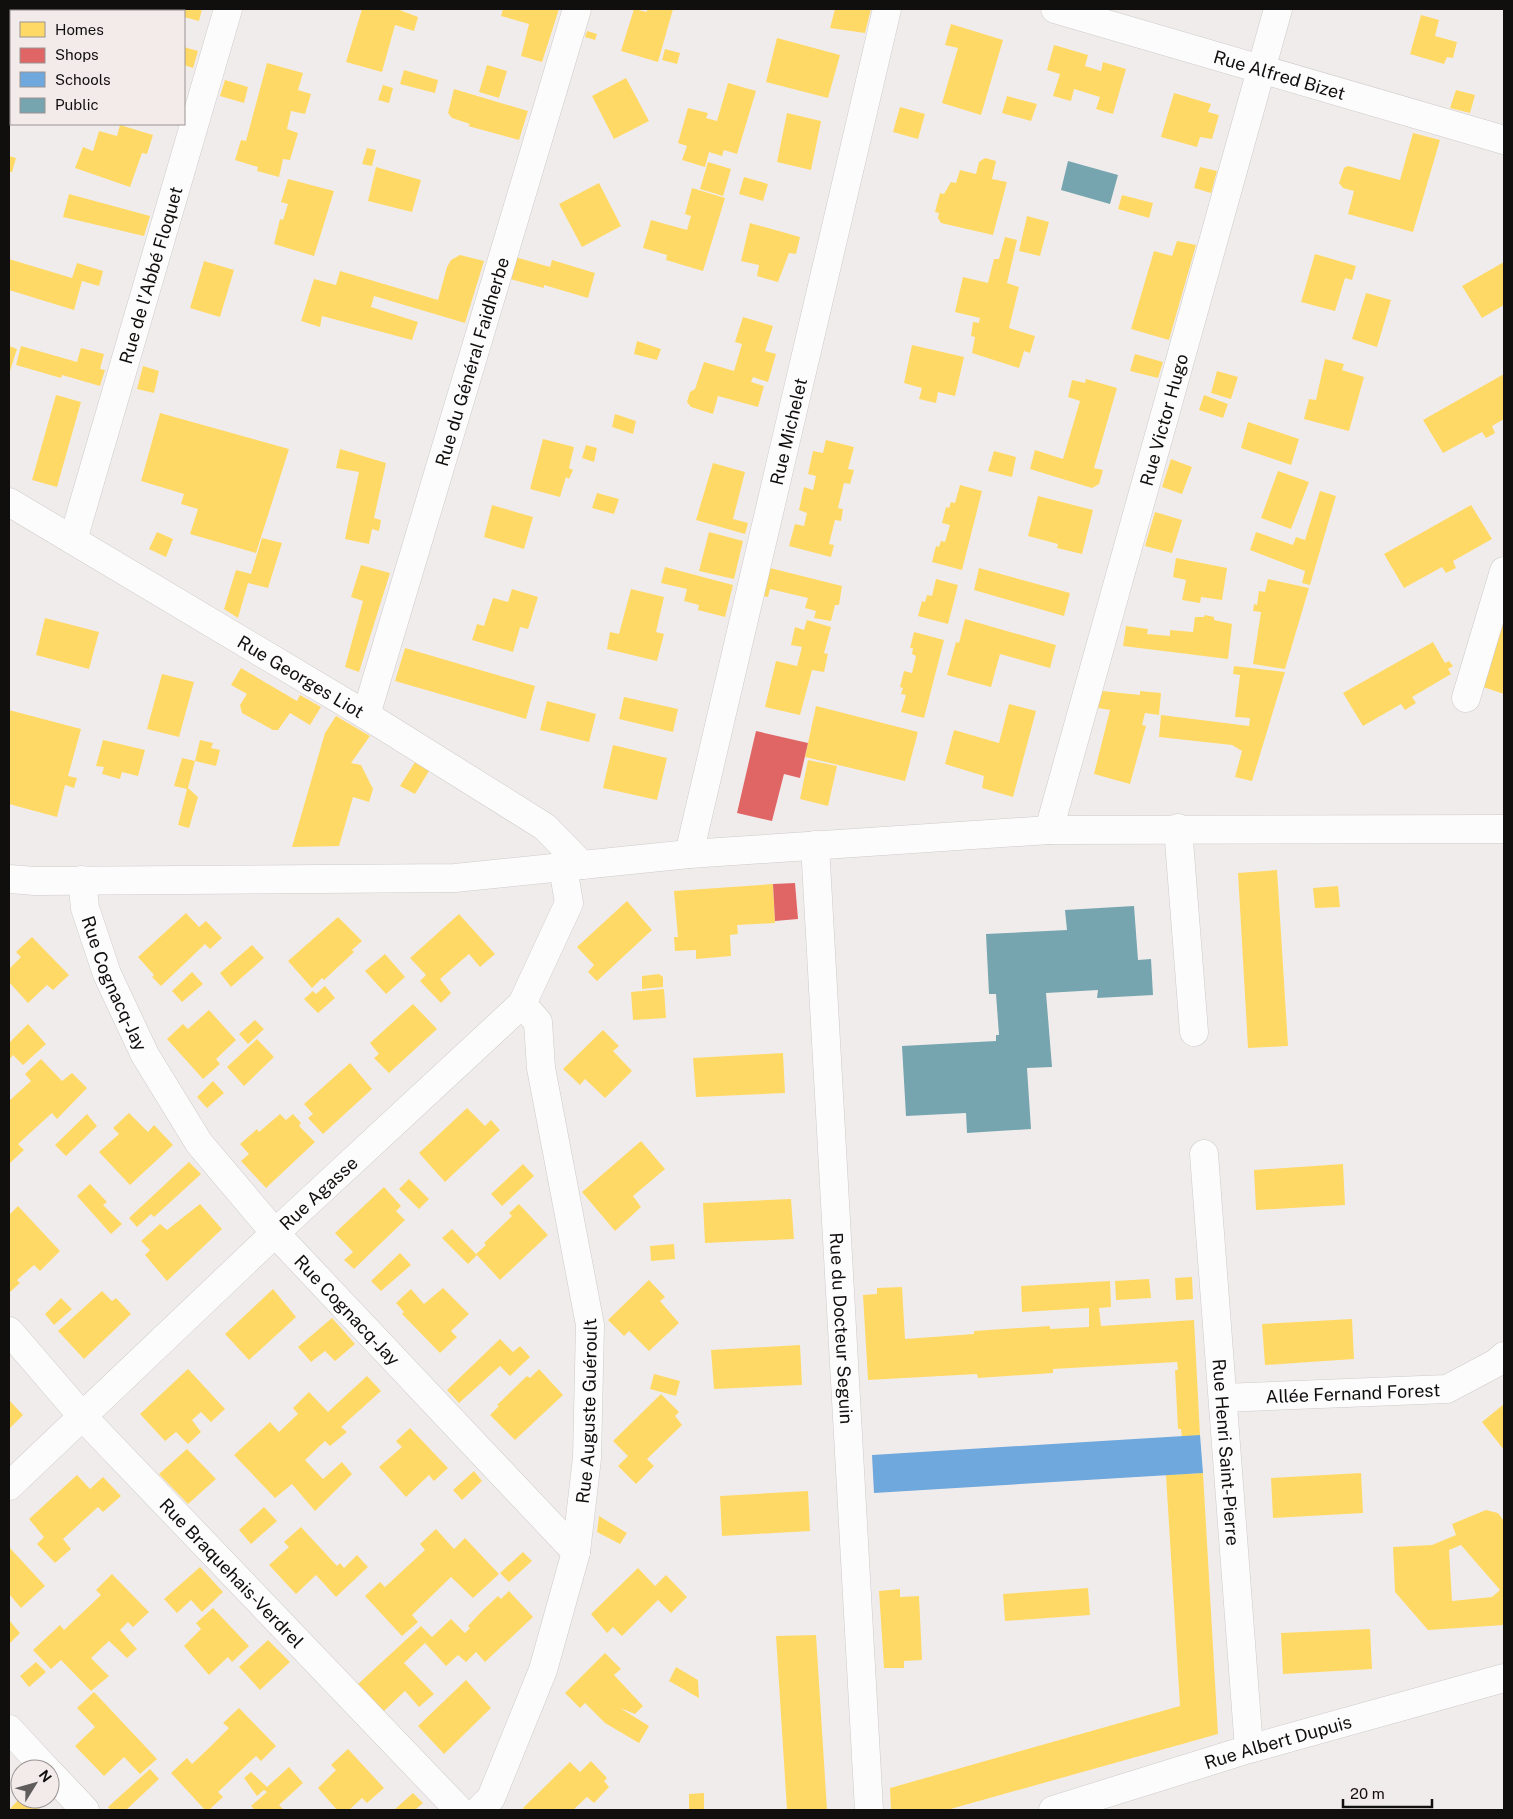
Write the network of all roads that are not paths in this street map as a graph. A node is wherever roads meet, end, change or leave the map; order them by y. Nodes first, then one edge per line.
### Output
1 (228, 9) edge
2 (577, 9) edge
3 (887, 9) edge
4 (1055, 9) edge
5 (1278, 9) edge
6 (1261, 69) junction
7 (1504, 140) edge
8 (9, 502) edge
9 (73, 540) junction
10 (1504, 571) edge
11 (1466, 698) dead end
12 (366, 715) junction
13 (1178, 828) junction
14 (1504, 828) edge
15 (1049, 830) junction
16 (815, 845) junction
17 (690, 854) junction
18 (573, 866) junction
19 (9, 879) edge
20 (82, 880) junction
21 (522, 1004) junction
22 (1194, 1032) dead end
23 (1204, 1154) dead end
24 (275, 1233) junction
25 (9, 1331) edge
26 (1504, 1356) edge
27 (1223, 1398) junction
28 (82, 1417) junction
29 (9, 1486) edge
30 (576, 1552) junction
31 (1504, 1678) edge
32 (9, 1729) edge
33 (1249, 1749) junction
34 (37, 1759) edge
35 (60, 1784) edge
36 (85, 1810) edge
37 (459, 1810) edge
38 (479, 1810) edge
39 (869, 1810) edge
40 (1053, 1810) edge

1 - 9 street, Rue de l'Abbé Floquet
2 - 12 street, Rue du Général Faidherbe
3 - 17 street, Rue Michelet
4 - 6 street, Rue Alfred Bizet
5 - 6 street, Rue Victor Hugo
6 - 7 street, Rue Alfred Bizet
6 - 15 street, Rue Victor Hugo
8 - 9 street, Rue Georges Liot
9 - 12 street, Rue Georges Liot
10 - 11 street
12 - 18 street, Rue Georges Liot
13 - 14 street
13 - 15 street
13 - 22 street
15 - 16 street
16 - 17 street
16 - 39 street, Rue du Docteur Seguin
17 - 18 street
18 - 20 street
18 - 21 street, Rue Agasse
19 - 20 street
20 - 24 street, Rue Cognacq-Jay
21 - 24 street, Rue Agasse
21 - 30 street, Rue Auguste Guéroult
23 - 27 street, Rue Henri Saint-Pierre
24 - 28 street, Rue Agasse
24 - 30 street, Rue Cognacq-Jay
25 - 28 street, Rue Braquehais-Verdrel
26 - 27 street, Allée Fernand Forest
27 - 33 street, Rue Henri Saint-Pierre
28 - 29 street, Rue Agasse
28 - 37 street, Rue Braquehais-Verdrel
30 - 38 street, Rue Auguste Guéroult
31 - 33 street, Rue Albert Dupuis
32 - 34 street
33 - 40 street, Rue Albert Dupuis
35 - 36 street

